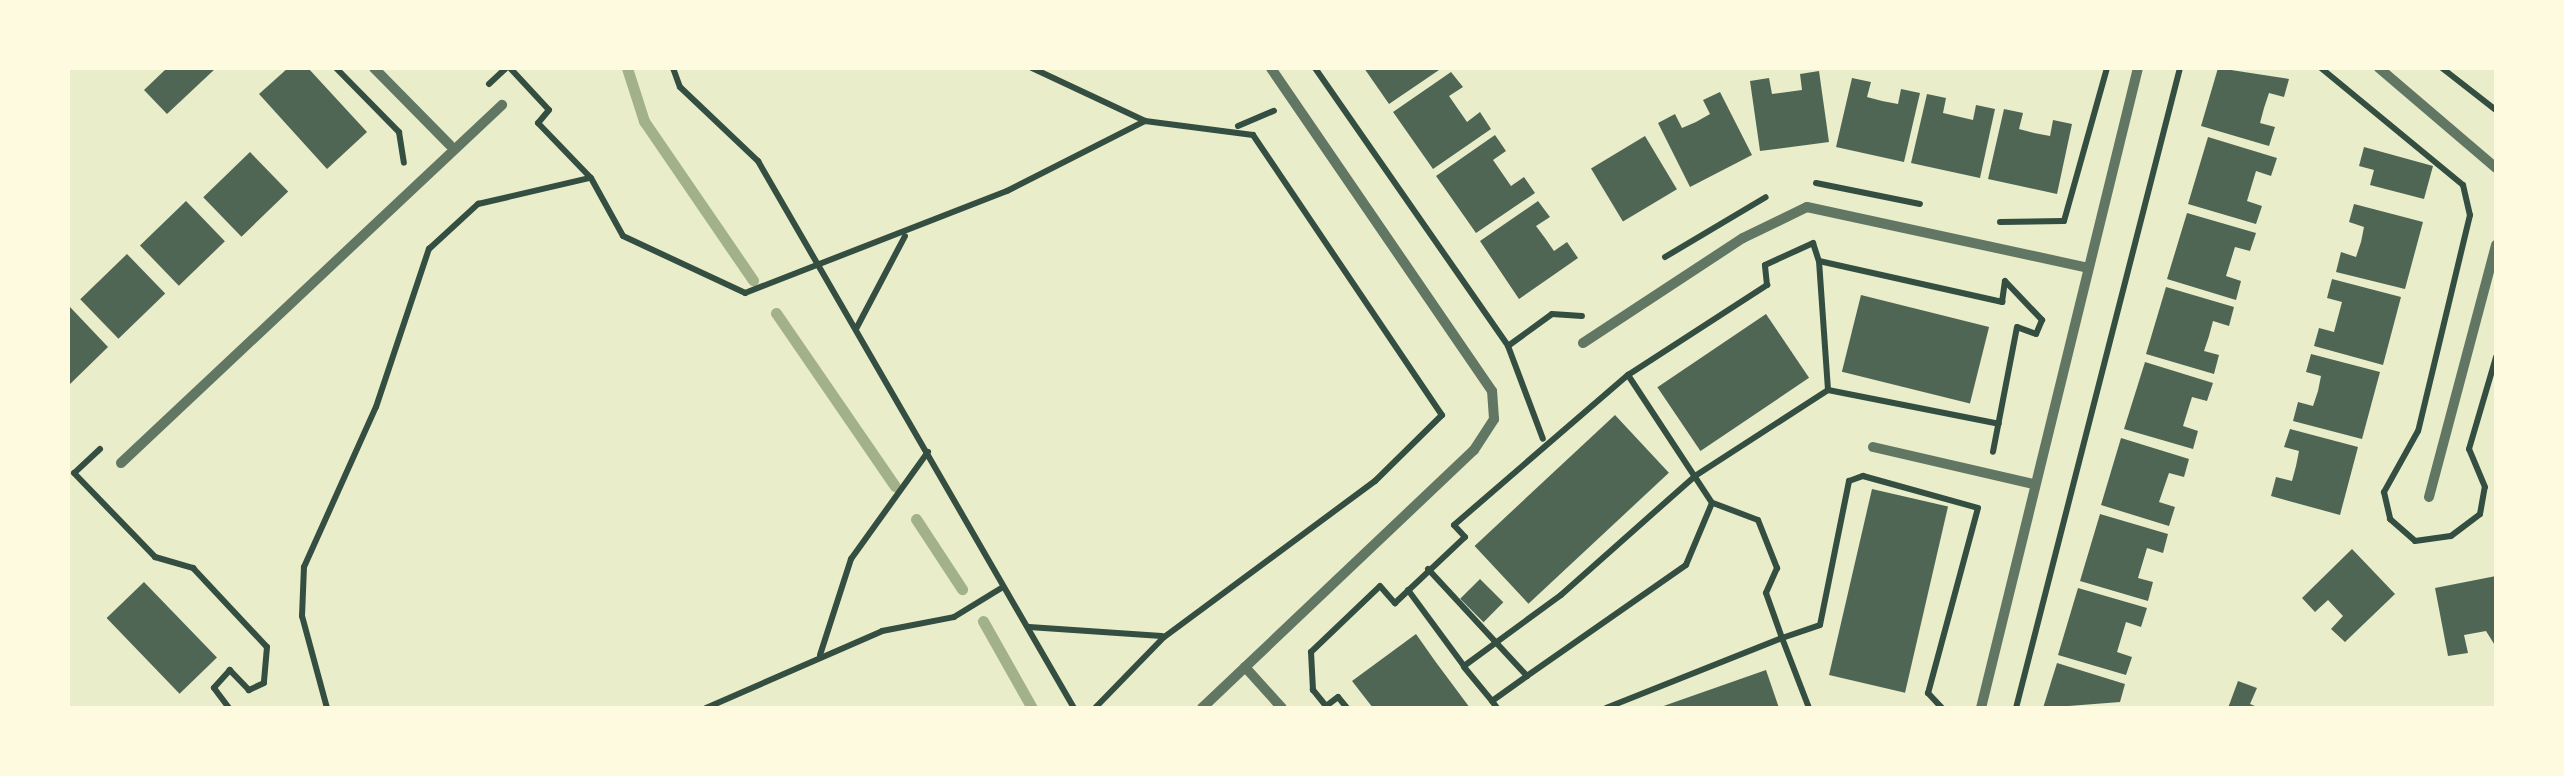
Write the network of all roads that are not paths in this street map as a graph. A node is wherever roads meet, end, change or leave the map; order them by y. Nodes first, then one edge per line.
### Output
1 (374, 68) edge
2 (1272, 68) edge
3 (2138, 68) edge
4 (2379, 68) edge
5 (502, 105) dead end
6 (450, 145) junction
7 (2496, 168) edge
8 (2496, 246) edge
9 (2085, 267) junction
10 (1582, 342) dead end
11 (1873, 448) dead end
12 (121, 463) dead end
13 (2034, 484) junction
14 (2428, 497) dead end
15 (1246, 666) junction
16 (1202, 708) edge
17 (1282, 708) edge
18 (1982, 708) edge

1 - 6 street
2 - 15 street
3 - 9 street
4 - 7 street
5 - 6 street
6 - 12 street
8 - 14 street
9 - 10 street
9 - 13 street
11 - 13 street
13 - 18 street
15 - 16 street
15 - 17 street

